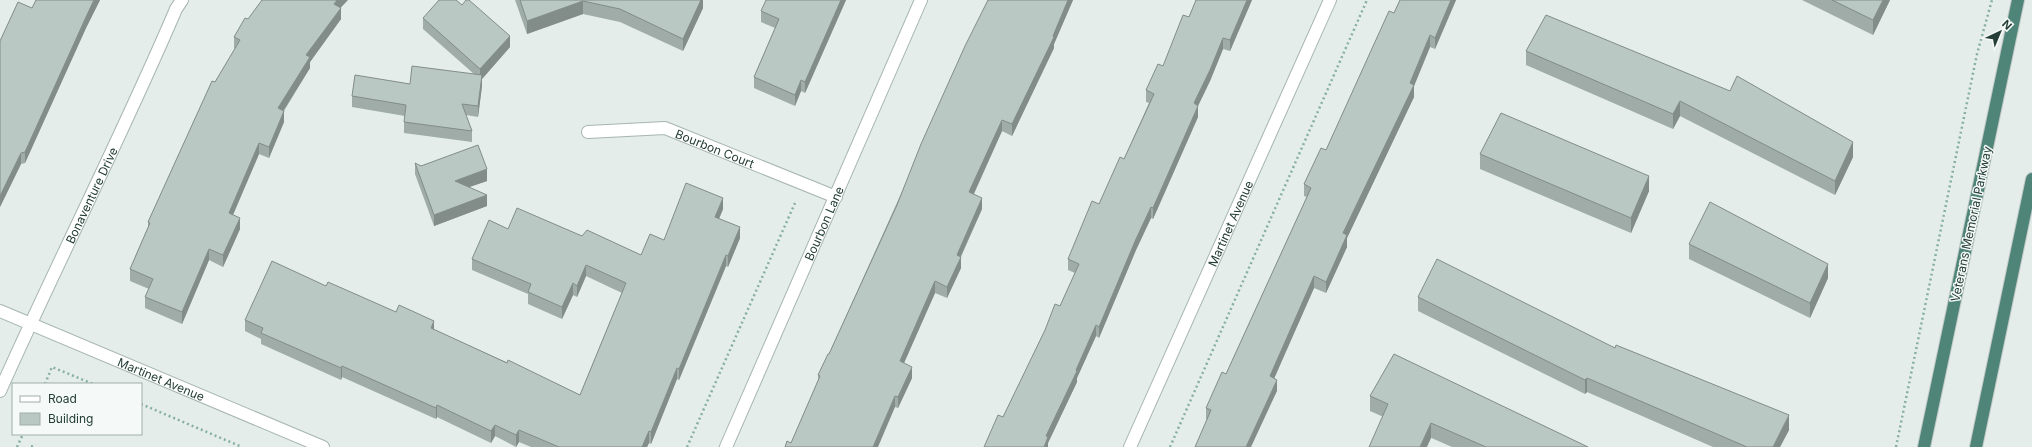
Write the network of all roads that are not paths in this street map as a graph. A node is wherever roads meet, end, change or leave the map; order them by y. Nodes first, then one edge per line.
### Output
1 (182, 0) edge
2 (921, 0) edge
3 (1330, 0) edge
4 (2018, 0) edge
5 (588, 132) dead end
6 (2032, 179) edge
7 (836, 197) junction
8 (0, 311) edge
9 (30, 323) junction
10 (0, 391) edge
11 (323, 447) edge
12 (726, 447) edge
13 (1130, 447) edge
14 (1924, 447) edge
15 (1976, 447) edge

1 - 9 street, Bonaventure Drive
2 - 7 street, Bourbon Lane
3 - 13 street, Martinet Avenue
4 - 14 highway, Veterans Memorial Parkway
5 - 7 street, Bourbon Court
6 - 15 highway
7 - 12 street, Bourbon Lane
8 - 9 street, Martinet Avenue
9 - 10 street, Bonaventure Drive
9 - 11 street, Martinet Avenue

